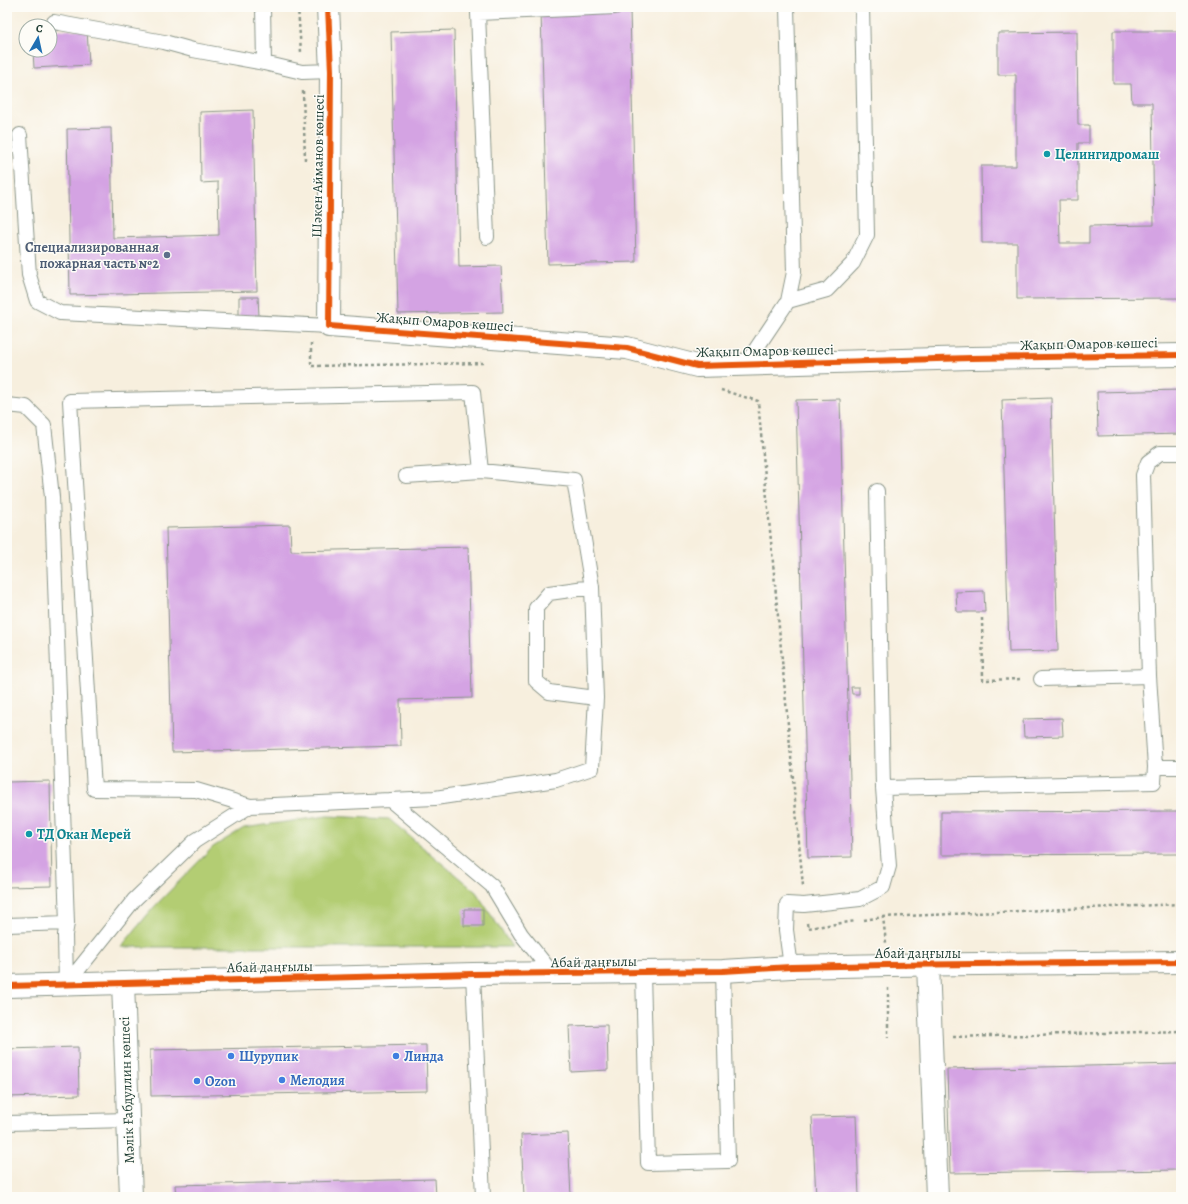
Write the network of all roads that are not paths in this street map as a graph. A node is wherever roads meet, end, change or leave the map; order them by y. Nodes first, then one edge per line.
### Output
1 (263, 7) edge
2 (328, 7) edge
3 (615, 7) edge
4 (787, 7) edge
5 (862, 7) edge
6 (58, 23) edge
7 (264, 63) junction
8 (331, 70) junction
9 (20, 135) dead end
10 (487, 237) dead end
11 (788, 300) junction
12 (319, 325) junction
13 (1181, 355) edge
14 (746, 364) junction
15 (7, 405) edge
16 (1181, 453) edge
17 (481, 471) junction
18 (406, 476) dead end
19 (877, 491) dead end
20 (592, 587) junction
21 (1149, 676) junction
22 (1041, 679) road end
23 (596, 698) junction
24 (1155, 767) junction
25 (1181, 767) edge
26 (883, 788) junction
27 (390, 800) junction
28 (250, 806) junction
29 (67, 924) junction
30 (7, 925) edge
31 (1181, 962) edge
32 (928, 964) junction
33 (791, 966) junction
34 (723, 972) junction
35 (643, 973) junction
36 (473, 974) junction
37 (553, 974) junction
38 (122, 983) junction
39 (66, 985) junction
40 (7, 986) edge
41 (128, 1120) junction
42 (7, 1123) edge
43 (131, 1197) edge
44 (483, 1197) edge
45 (937, 1197) edge

1 - 7 lane
2 - 8 street, Шәкен Айманов көшесі
3 - 10 lane
4 - 11 lane
5 - 11 lane
6 - 7 lane
7 - 8 lane
8 - 12 street, Шәкен Айманов көшесі
9 - 12 lane
11 - 14 lane
12 - 14 street, Жақып Омаров көшесі
13 - 14 street, Жақып Омаров көшесі
15 - 29 lane
16 - 21 lane
17 - 18 lane
17 - 20 lane
17 - 28 lane
19 - 26 lane
20 - 23 lane
20 - 23 lane
21 - 22 lane
21 - 24 lane
23 - 27 lane
24 - 25 lane
24 - 26 lane
26 - 33 lane
27 - 28 lane
27 - 37 lane
28 - 39 lane
29 - 30 lane
29 - 39 lane
31 - 32 street, Абай даңғылы
32 - 33 street, Абай даңғылы
32 - 45 street
33 - 34 street, Абай даңғылы
34 - 35 street, Абай даңғылы
34 - 35 lane
35 - 37 street, Абай даңғылы
36 - 37 street, Абай даңғылы
36 - 38 street, Абай даңғылы
36 - 44 lane
38 - 39 street, Абай даңғылы
38 - 41 street, Мәлік Ғабдуллин көшесі
39 - 40 street, Абай даңғылы
41 - 42 lane
41 - 43 street, Мәлік Ғабдуллин көшесі

